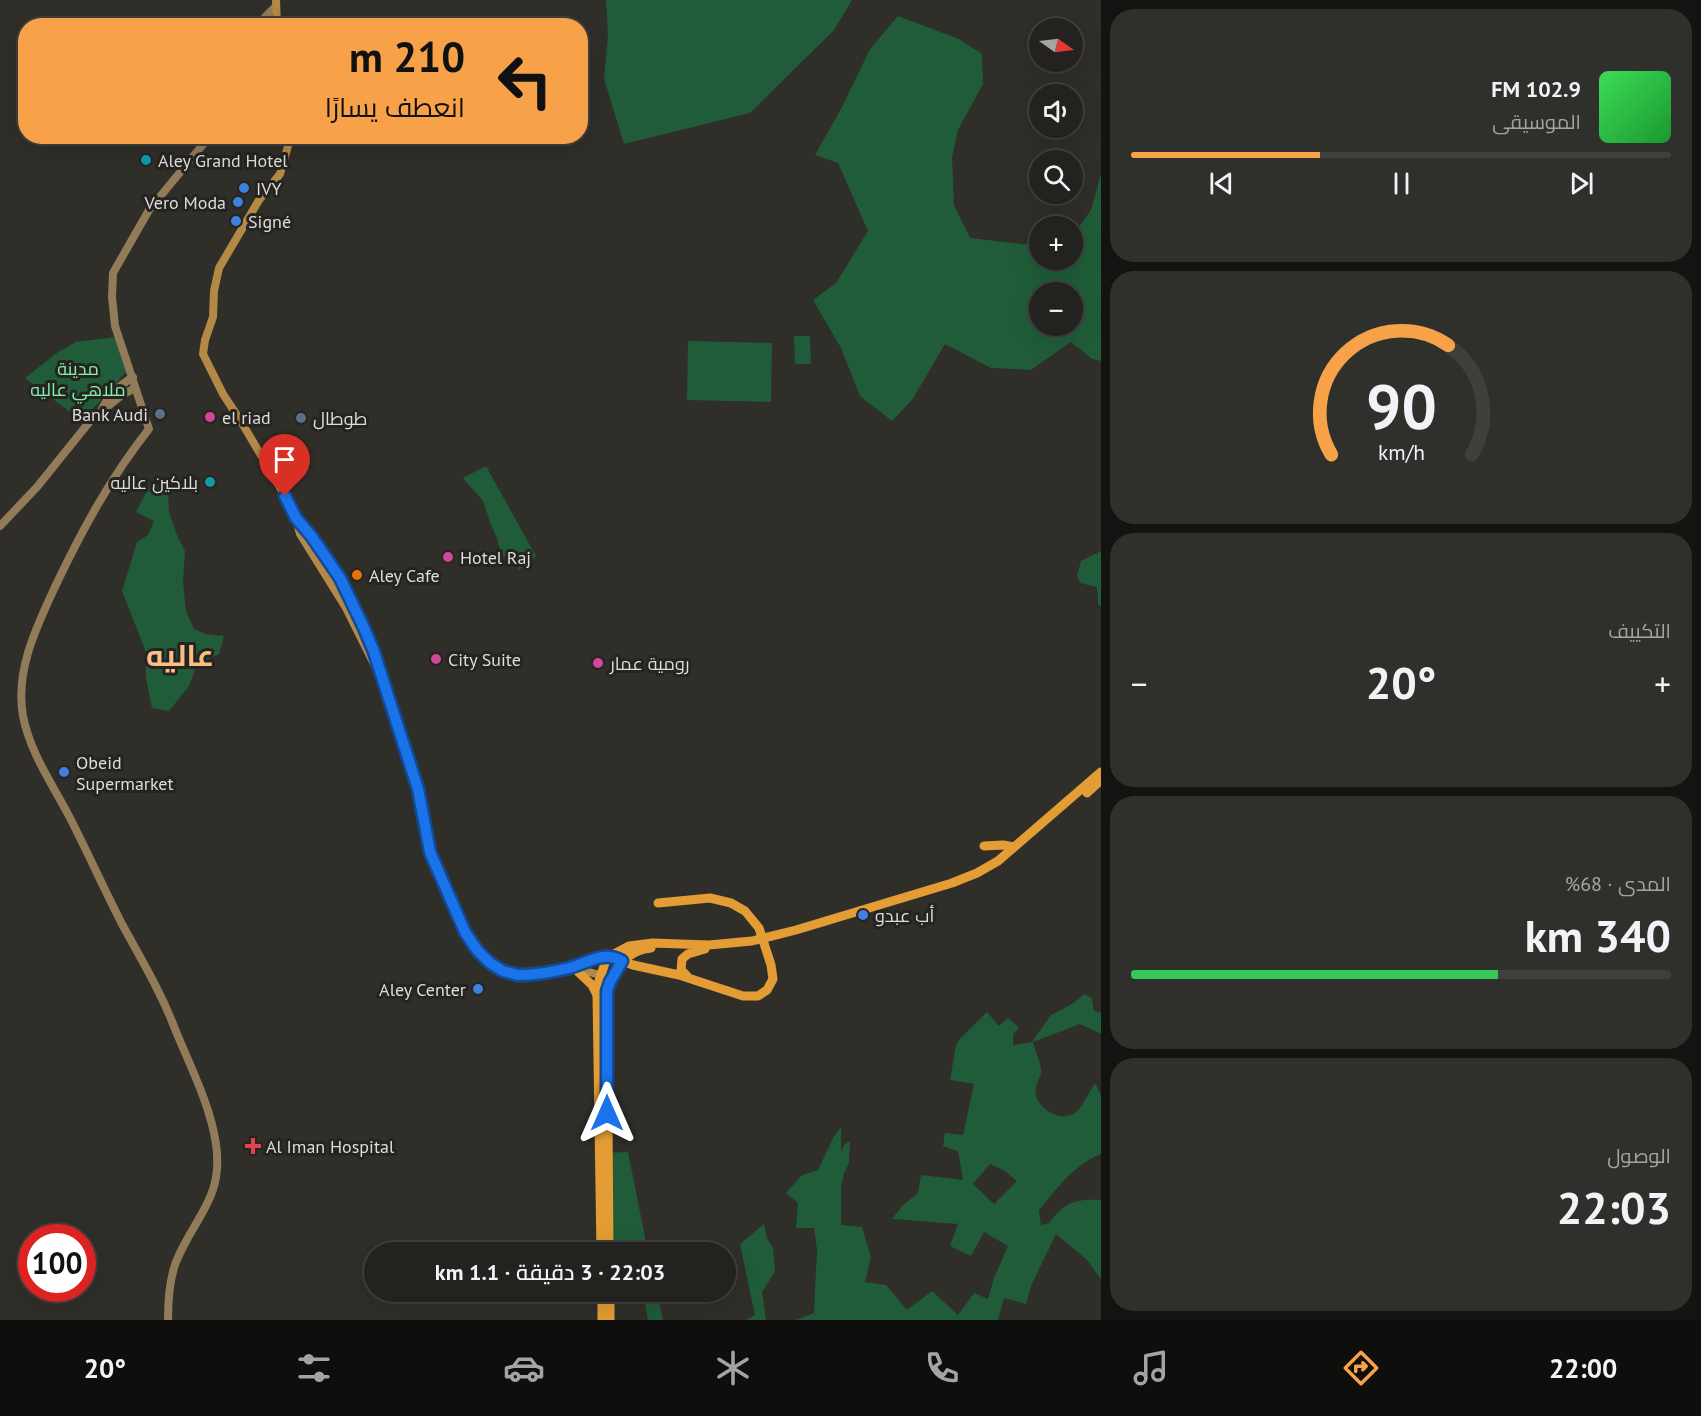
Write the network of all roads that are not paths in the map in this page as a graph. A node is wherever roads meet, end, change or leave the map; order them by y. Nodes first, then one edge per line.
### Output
1 (276, 4) edge
2 (265, 18) edge
3 (203, 144) edge
4 (288, 144) edge
5 (133, 377) junction
6 (135, 388) junction
7 (120, 392) junction
8 (296, 518) junction
9 (0, 526) edge
10 (329, 562) junction
11 (320, 569) junction
12 (380, 675) junction
13 (1101, 771) edge
14 (1101, 780) edge
15 (1074, 800) junction
16 (984, 846) dead end
17 (1014, 847) junction
18 (753, 941) junction
19 (705, 949) junction
20 (611, 956) junction
21 (622, 961) junction
22 (572, 968) junction
23 (600, 974) junction
24 (612, 978) junction
25 (692, 979) junction
26 (597, 995) junction
27 (601, 1242) edge
28 (609, 1242) edge
29 (602, 1302) edge
30 (610, 1302) edge
31 (168, 1320) edge
32 (602, 1320) edge
33 (610, 1320) edge

1 - 2 main road
3 - 5 main road
4 - 8 main road
5 - 6 main road
5 - 7 main road
6 - 7 main road
6 - 31 main road
7 - 9 main road
8 - 10 main road
8 - 11 main road
10 - 11 main road
10 - 12 main road
11 - 12 main road
12 - 22 main road
13 - 15 highway
14 - 15 highway
15 - 17 highway
15 - 19 highway
16 - 17 highway
17 - 18 highway
18 - 20 highway
18 - 25 highway
19 - 21 highway
19 - 25 highway
20 - 21 main road
20 - 22 main road
20 - 23 highway
21 - 24 highway
21 - 25 highway
22 - 23 main road
22 - 26 highway
23 - 24 main road
23 - 26 highway
24 - 28 highway
26 - 27 highway
29 - 32 highway
30 - 33 highway

